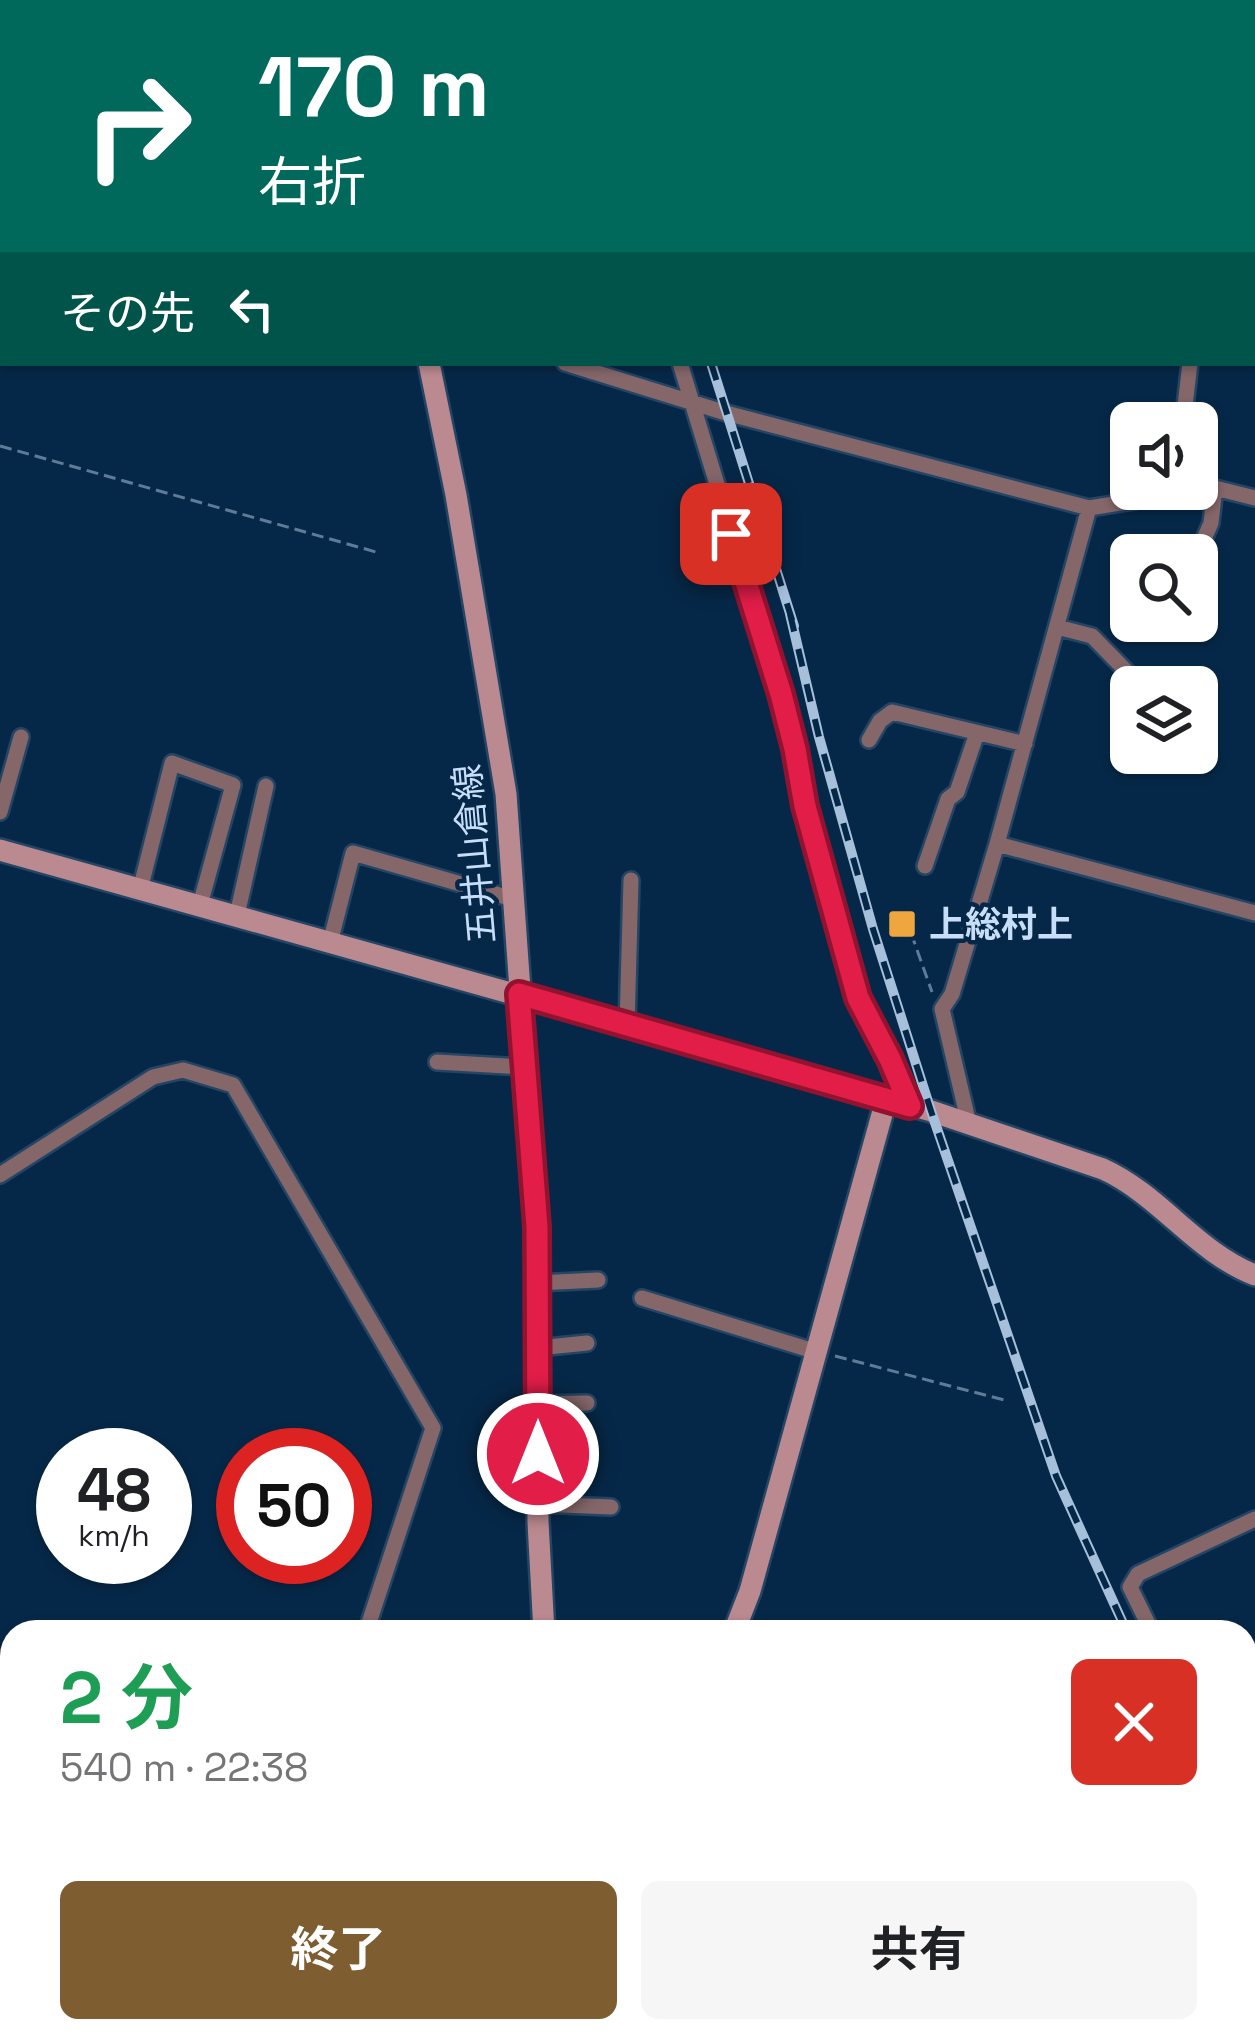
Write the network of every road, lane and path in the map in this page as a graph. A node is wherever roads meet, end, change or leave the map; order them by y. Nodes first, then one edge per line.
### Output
1 (430, 366) edge
2 (576, 366) edge
3 (681, 366) edge
4 (1190, 366) edge
5 (1185, 402) edge
6 (693, 403) junction
7 (0, 446) edge
8 (1218, 489) edge
9 (1255, 498) edge
10 (1110, 504) edge
11 (1089, 508) junction
12 (376, 552) dead end
13 (1057, 627) junction
14 (1121, 666) edge
15 (977, 733) junction
16 (21, 737) dead end
17 (869, 740) dead end
18 (1024, 744) junction
19 (266, 786) dead end
20 (0, 812) edge
21 (998, 844) junction
22 (0, 850) edge
23 (925, 866) dead end
24 (632, 880) dead end
25 (140, 890) junction
26 (513, 898) junction
27 (200, 905) junction
28 (1255, 913) edge
29 (237, 915) junction
30 (911, 932) dead end
31 (329, 943) junction
32 (519, 994) junction
33 (942, 1009) junction
34 (627, 1025) junction
35 (437, 1062) dead end
36 (525, 1067) junction
37 (886, 1100) junction
38 (910, 1106) junction
39 (969, 1124) junction
40 (0, 1175) edge
41 (1255, 1275) edge
42 (598, 1280) dead end
43 (537, 1282) junction
44 (642, 1298) dead end
45 (586, 1343) dead end
46 (538, 1348) junction
47 (817, 1352) junction
48 (1008, 1401) dead end
49 (587, 1403) dead end
50 (538, 1404) junction
51 (587, 1448) dead end
52 (538, 1454) junction
53 (538, 1504) junction
54 (610, 1507) dead end
55 (1255, 1519) edge
56 (370, 1620) edge
57 (543, 1620) edge
58 (739, 1620) edge
59 (1146, 1620) edge

1 - 26 street, 五井山倉線
2 - 6 street
3 - 6 street
4 - 5 street
6 - 11 street
6 - 38 street
7 - 12 path
8 - 9 street
10 - 11 street
11 - 13 street
13 - 14 street
13 - 18 street
15 - 17 street
15 - 18 street
15 - 23 street
16 - 20 street
18 - 21 street
19 - 29 street
21 - 28 street
21 - 33 street
22 - 25 street
24 - 34 street
25 - 27 street
25 - 27 street
26 - 31 street
26 - 32 street, 五井山倉線
27 - 29 street
29 - 31 street
30 - 33 path
31 - 32 street
32 - 34 street
32 - 36 street, 五井山倉線
33 - 39 street
34 - 37 street
35 - 36 street
36 - 43 street, 五井山倉線
37 - 38 street
37 - 47 street
38 - 39 street
39 - 41 street
40 - 56 street
42 - 43 street
43 - 46 street, 五井山倉線
44 - 47 street
45 - 46 street
46 - 50 street, 五井山倉線
47 - 48 path
47 - 58 street
49 - 50 street
50 - 52 street, 五井山倉線
51 - 52 street
52 - 53 street, 五井山倉線
53 - 54 street
53 - 57 street, 五井山倉線
55 - 59 street

